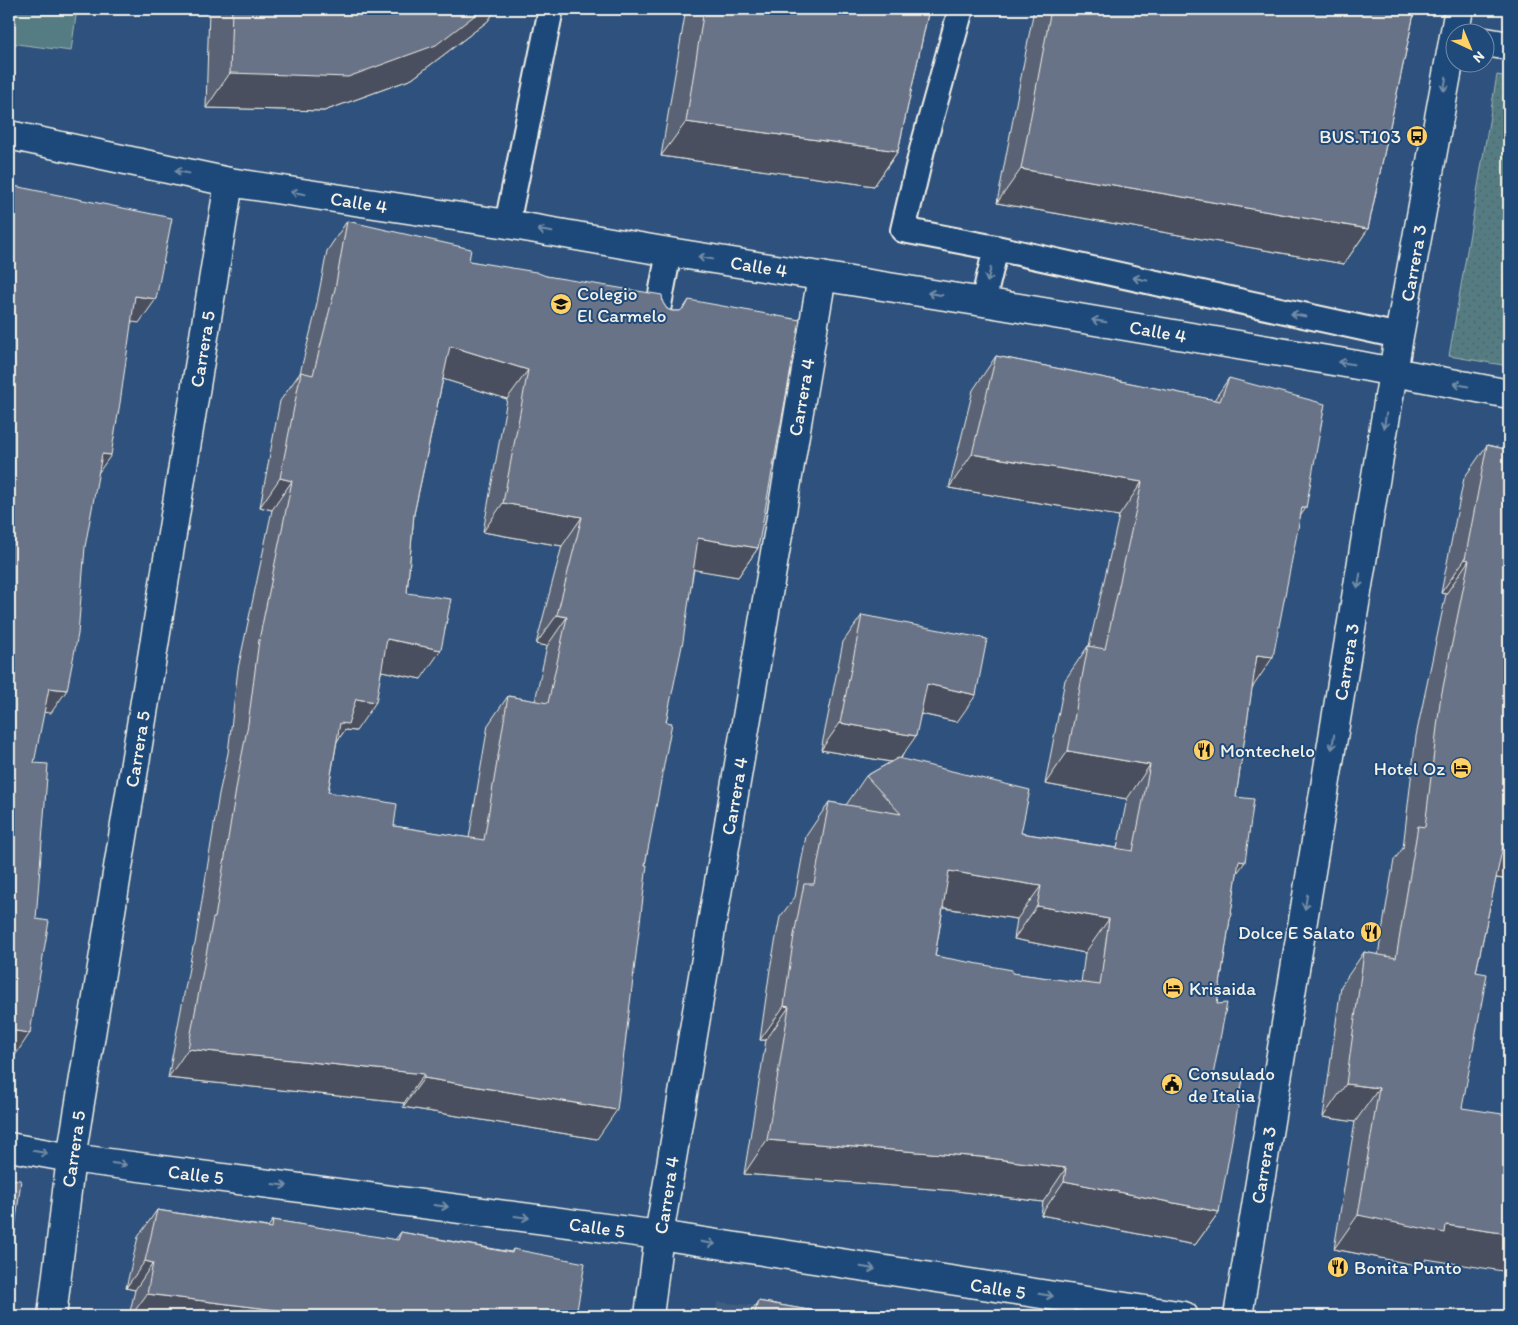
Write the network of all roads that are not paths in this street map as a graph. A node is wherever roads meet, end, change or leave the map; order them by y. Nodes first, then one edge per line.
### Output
1 (551, 9) edge
2 (961, 9) edge
3 (1459, 9) edge
4 (1457, 22) edge
5 (1496, 44) edge
6 (1509, 46) edge
7 (1449, 72) edge
8 (9, 136) edge
9 (230, 182) junction
10 (507, 224) junction
11 (996, 248) junction
12 (669, 252) junction
13 (822, 276) junction
14 (983, 302) junction
15 (655, 327) edge
16 (1400, 336) junction
17 (1393, 373) junction
18 (1509, 394) edge
19 (9, 1147) edge
20 (71, 1158) junction
21 (659, 1236) junction
22 (52, 1316) edge
23 (649, 1316) edge
24 (1184, 1316) edge
25 (1238, 1316) edge

1 - 10 lane
2 - 11 lane
3 - 4 street, Carrera 3
5 - 6 street
7 -> 16 street, Carrera 3
9 -> 8 street, Calle 4
10 -> 9 street, Calle 4
9 - 20 street, Carrera 5
12 -> 10 street, Calle 4
11 -> 14 lane
16 -> 11 lane
13 -> 12 street, Calle 4
12 - 15 lane
14 -> 13 street, Calle 4
13 - 21 street, Carrera 4
17 -> 14 street, Calle 4
16 - 17 street, Carrera 3
18 -> 17 street, Calle 4
17 -> 25 street, Carrera 3
19 -> 20 street, Calle 5
20 -> 21 street, Calle 5
20 - 22 street, Carrera 5
21 - 23 street, Carrera 4
21 -> 24 street, Calle 5

